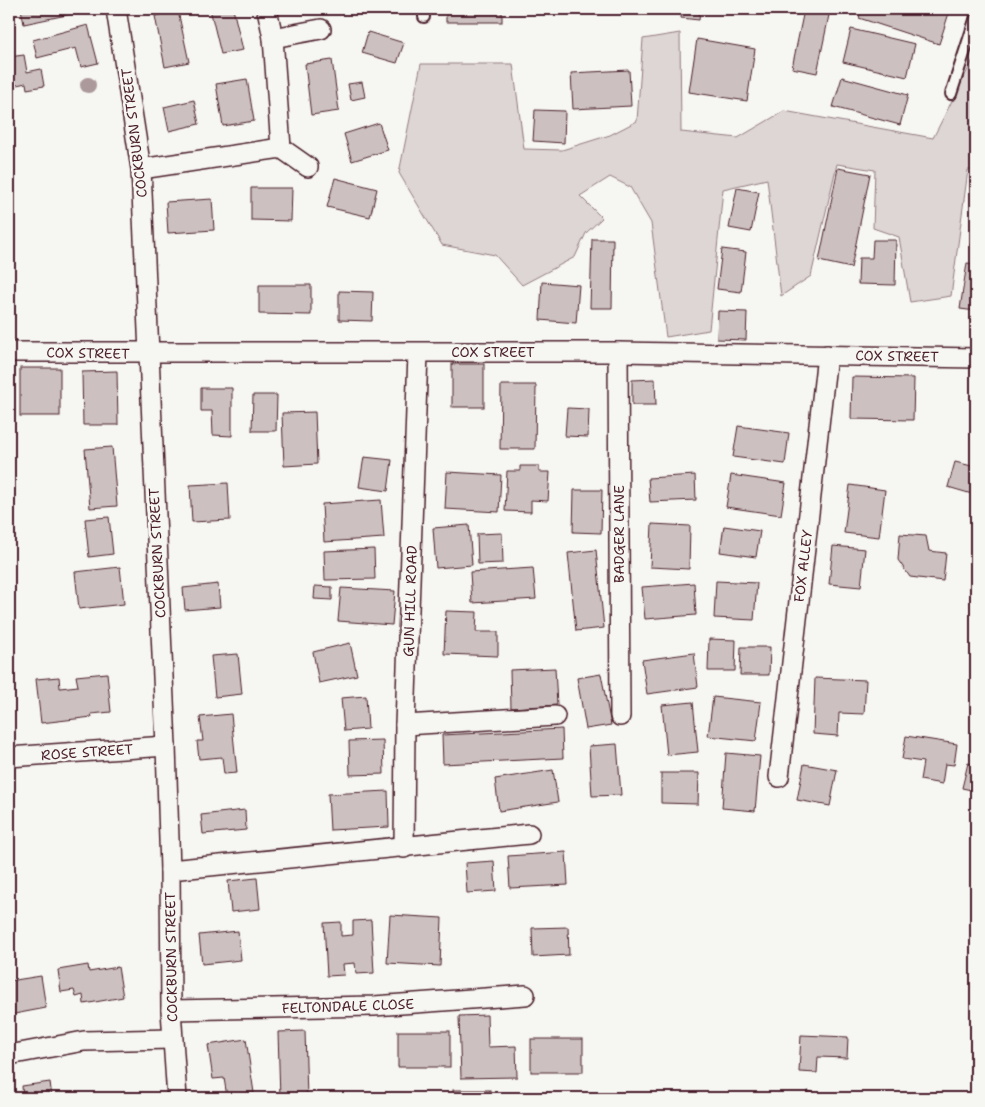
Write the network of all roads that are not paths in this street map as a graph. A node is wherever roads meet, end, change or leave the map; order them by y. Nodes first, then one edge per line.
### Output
1 (116, 9) edge
2 (267, 9) edge
3 (976, 17) edge
4 (322, 29) dead end
5 (273, 38) junction
6 (951, 94) dead end
7 (281, 148) junction
8 (308, 167) dead end
9 (141, 169) junction
10 (9, 352) edge
11 (618, 352) junction
12 (418, 353) junction
13 (148, 354) junction
14 (827, 355) junction
15 (976, 358) edge
16 (555, 716) dead end
17 (620, 716) dead end
18 (405, 725) junction
19 (166, 746) junction
20 (9, 757) edge
21 (779, 777) dead end
22 (529, 834) dead end
23 (404, 848) junction
24 (170, 870) junction
25 (525, 995) dead end
26 (171, 1010) junction
27 (172, 1039) junction
28 (9, 1055) edge
29 (177, 1098) edge

1 - 9 street, COCKBURN STREET
2 - 5 street
3 - 6 lane
4 - 5 street
5 - 7 street
7 - 8 street
7 - 9 street
9 - 13 street, COCKBURN STREET
10 - 13 street, COX STREET
11 - 12 street, COX STREET
11 - 14 street, COX STREET
11 - 17 street, BADGER LANE
12 - 13 street, COX STREET
12 - 18 street, GUN HILL ROAD
13 - 19 street, COCKBURN STREET
14 - 15 street, COX STREET
14 - 21 street, FOX ALLEY
16 - 18 street
18 - 23 street, GUN HILL ROAD
19 - 20 street, ROSE STREET
19 - 24 street, COCKBURN STREET
22 - 23 street
23 - 24 street
24 - 26 street, COCKBURN STREET
25 - 26 street, FELTONDALE CLOSE
26 - 27 street, COCKBURN STREET
27 - 28 street
27 - 29 street, COCKBURN STREET

